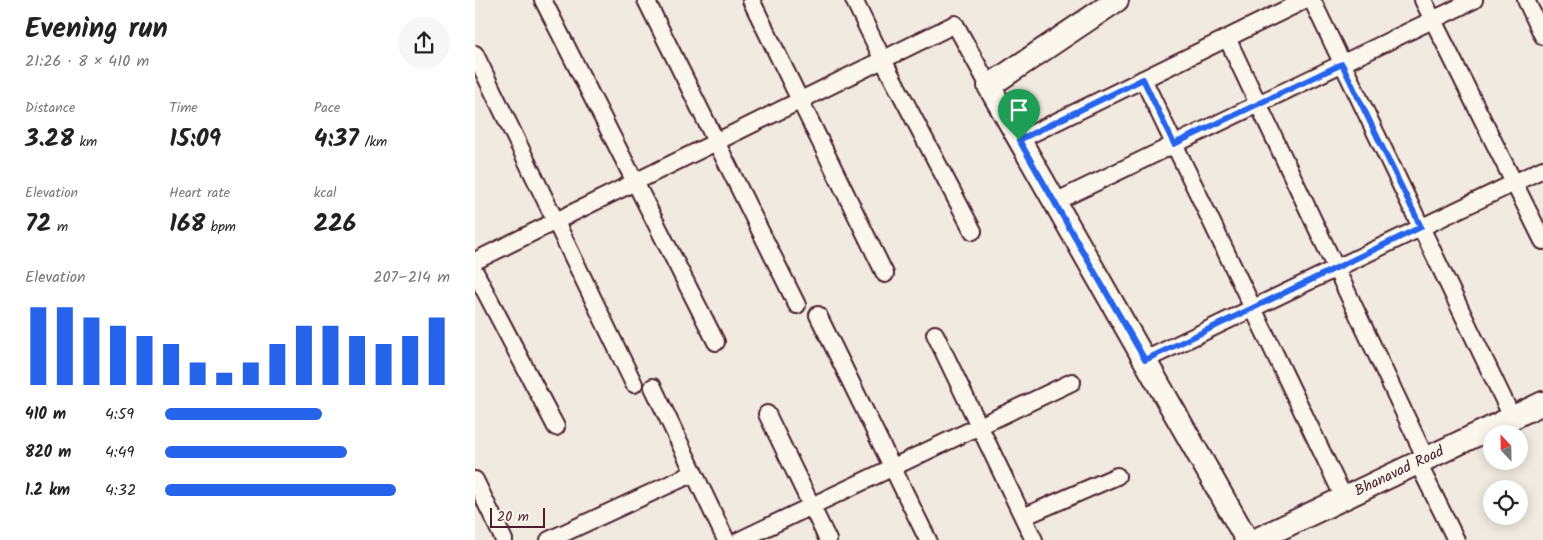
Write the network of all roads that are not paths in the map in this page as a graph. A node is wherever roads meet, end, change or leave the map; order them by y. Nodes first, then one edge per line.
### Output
1 (543, 0) edge
2 (646, 0) edge
3 (751, 0) edge
4 (854, 0) edge
5 (1117, 0) edge
6 (1305, 0) edge
7 (1312, 0) edge
8 (1423, 0) edge
9 (1474, 0) edge
10 (1526, 0) edge
11 (1433, 20) junction
12 (1543, 36) edge
13 (1227, 38) junction
14 (475, 55) edge
15 (883, 60) junction
16 (1342, 64) junction
17 (1143, 79) junction
18 (989, 86) junction
19 (801, 100) junction
20 (1259, 104) junction
21 (1019, 140) junction
22 (717, 142) junction
23 (1174, 144) junction
24 (1543, 169) edge
25 (635, 182) junction
26 (1514, 183) junction
27 (1055, 202) junction
28 (555, 222) junction
29 (1421, 227) junction
30 (973, 231) dead end
31 (1543, 241) edge
32 (475, 262) edge
33 (1336, 268) junction
34 (475, 272) edge
35 (885, 274) dead end
36 (797, 305) dead end
37 (1253, 308) junction
38 (817, 315) dead end
39 (935, 334) dead end
40 (716, 342) dead end
41 (1145, 360) junction
42 (1072, 382) dead end
43 (634, 384) dead end
44 (653, 387) dead end
45 (1543, 403) edge
46 (767, 414) dead end
47 (1512, 417) junction
48 (979, 426) junction
49 (556, 427) dead end
50 (1422, 461) junction
51 (892, 468) junction
52 (694, 473) junction
53 (1117, 476) dead end
54 (475, 480) edge
55 (1343, 498) junction
56 (812, 506) junction
57 (1023, 517) junction
58 (1298, 531) edge
59 (504, 540) edge
60 (549, 540) edge
61 (726, 540) edge
62 (741, 540) edge
63 (828, 540) edge
64 (928, 540) edge
65 (1034, 540) edge
66 (1247, 540) edge
67 (1256, 540) edge
68 (1456, 540) edge

1 - 25 street
2 - 22 street
3 - 19 street
4 - 15 street
5 - 18 street
6 - 13 street
7 - 16 street
8 - 11 street
9 - 11 street
10 - 12 street
11 - 16 street
11 - 26 street
13 - 17 street
13 - 20 street
14 - 28 street
15 - 18 street
15 - 19 street
15 - 30 street
16 - 20 street
16 - 29 street
17 - 21 street
17 - 23 street
18 - 21 street
19 - 22 street
19 - 35 street
20 - 23 street
20 - 33 street
21 - 27 street
22 - 25 street
22 - 36 street
23 - 27 street
23 - 37 street
24 - 26 street
25 - 28 street
25 - 40 street
26 - 29 street
26 - 31 street
27 - 41 street
28 - 32 street
28 - 43 street
29 - 33 street
29 - 47 street
33 - 37 street
33 - 50 street
34 - 49 street
37 - 41 street
37 - 55 street
38 - 51 street
39 - 48 street
41 - 66 street
42 - 48 street
44 - 52 street
45 - 47 street, Bhanavad Road
46 - 56 street
47 - 50 street, Bhanavad Road
48 - 51 street
48 - 57 street
50 - 55 street, Bhanavad Road
50 - 68 street
51 - 56 street
51 - 64 street
52 - 60 street
52 - 61 street
53 - 57 street
54 - 59 street
55 - 58 street, Bhanavad Road
56 - 62 street
56 - 63 street
57 - 65 street
58 - 67 street, Bhanavad Road

